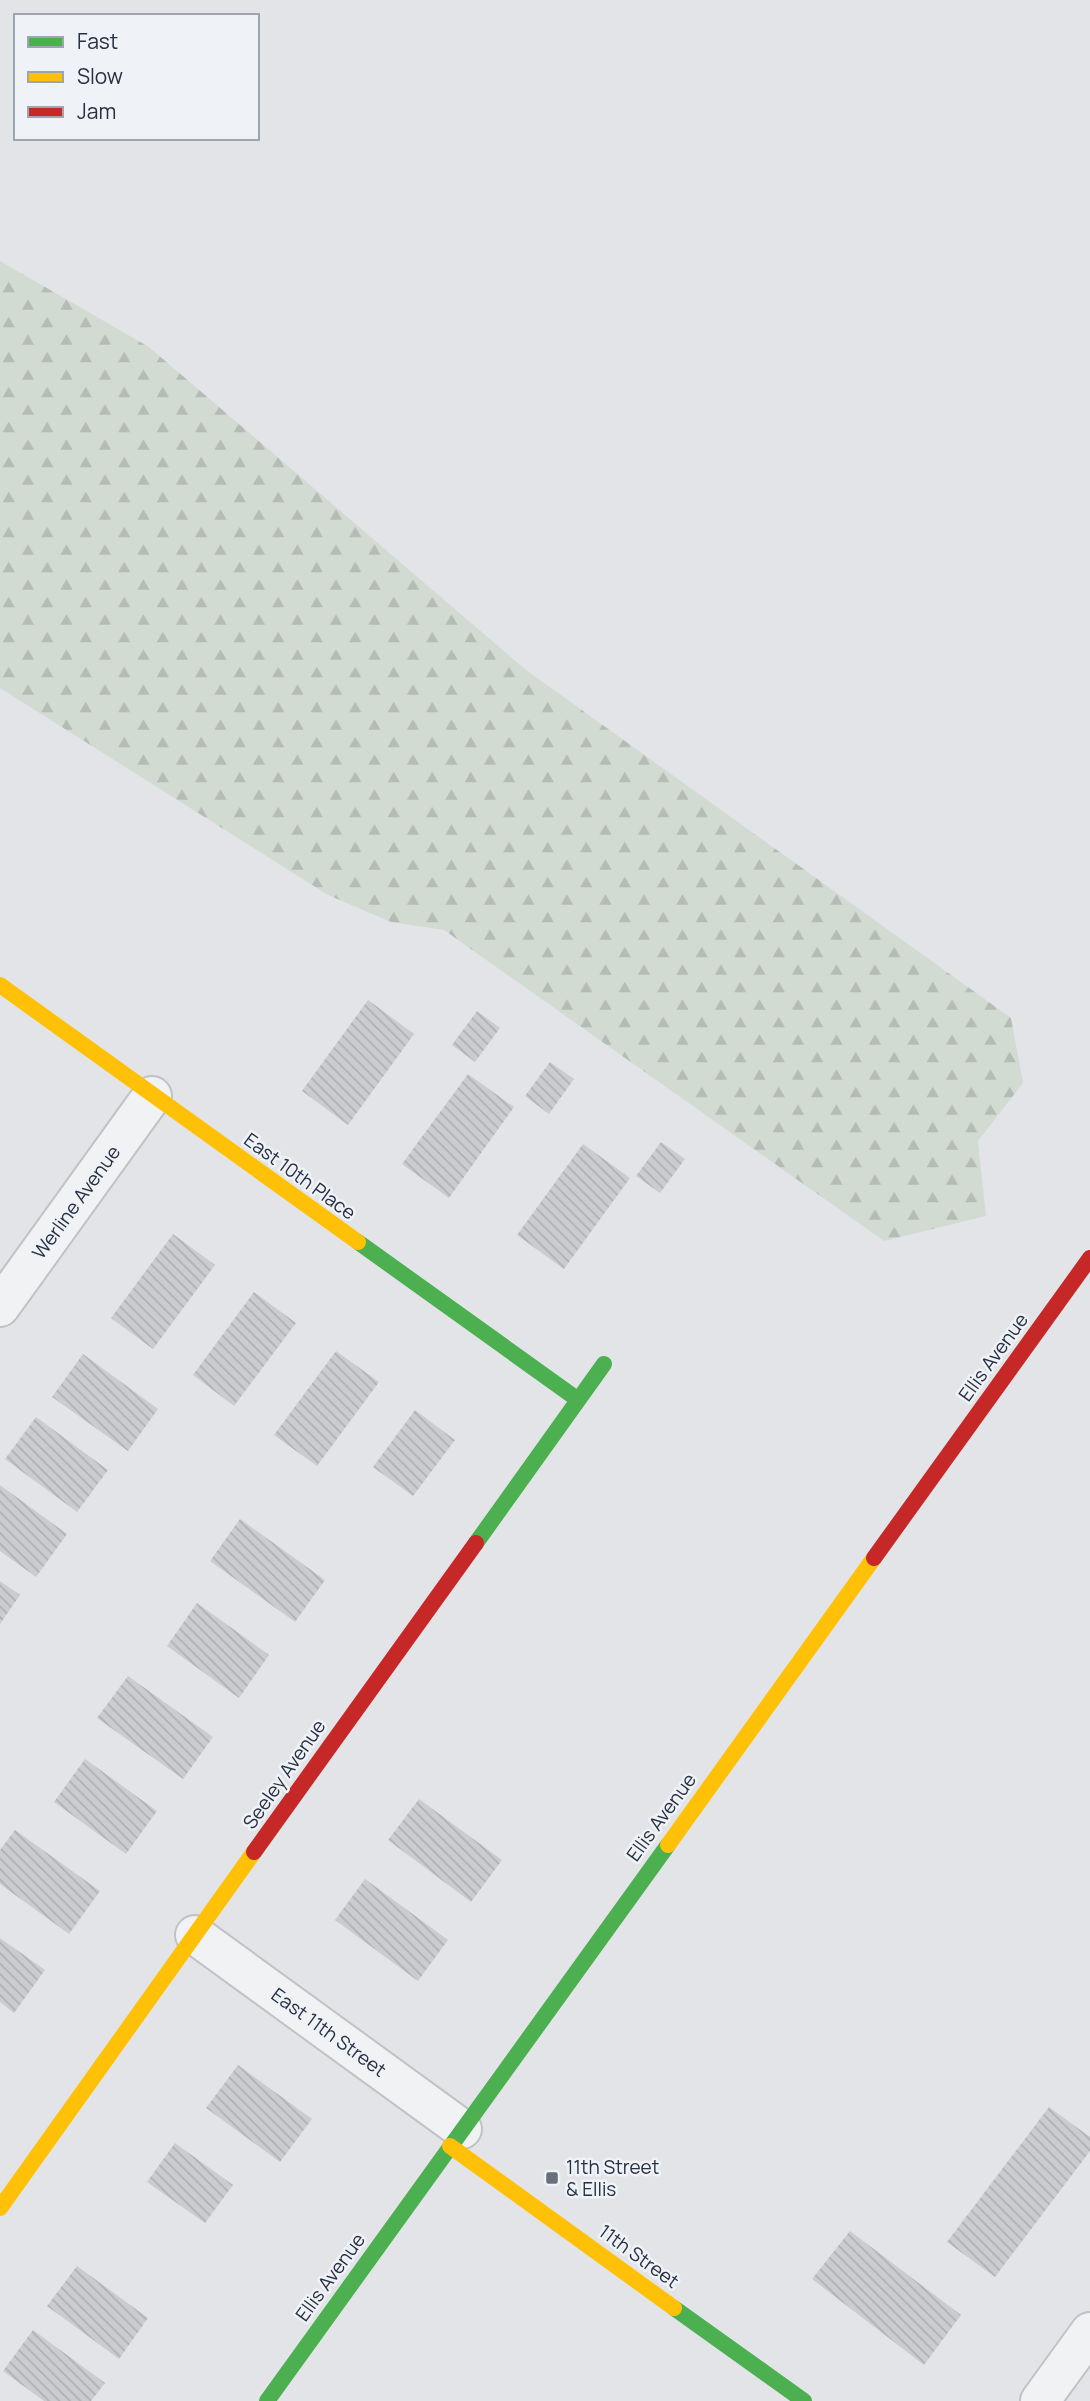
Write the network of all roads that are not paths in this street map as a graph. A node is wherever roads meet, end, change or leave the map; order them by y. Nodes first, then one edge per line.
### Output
1 (0, 985) edge
2 (152, 1096) junction
3 (1090, 1258) edge
4 (0, 1307) edge
5 (604, 1364) dead end
6 (577, 1399) junction
7 (195, 1935) junction
8 (456, 2137) junction
9 (0, 2208) edge
10 (1090, 2332) edge
11 (267, 2401) edge
12 (804, 2401) edge
13 (1040, 2401) edge

1 - 2 street, East 10th Place
2 - 4 street, Werline Avenue
2 - 6 street, East 10th Place
3 - 8 street, Ellis Avenue
5 - 6 street, Seeley Avenue
6 - 7 street, Seeley Avenue
7 - 8 street, East 11th Street
7 - 9 street, Seeley Avenue
8 - 11 street, Ellis Avenue
8 - 12 street, 11th Street
10 - 13 street

